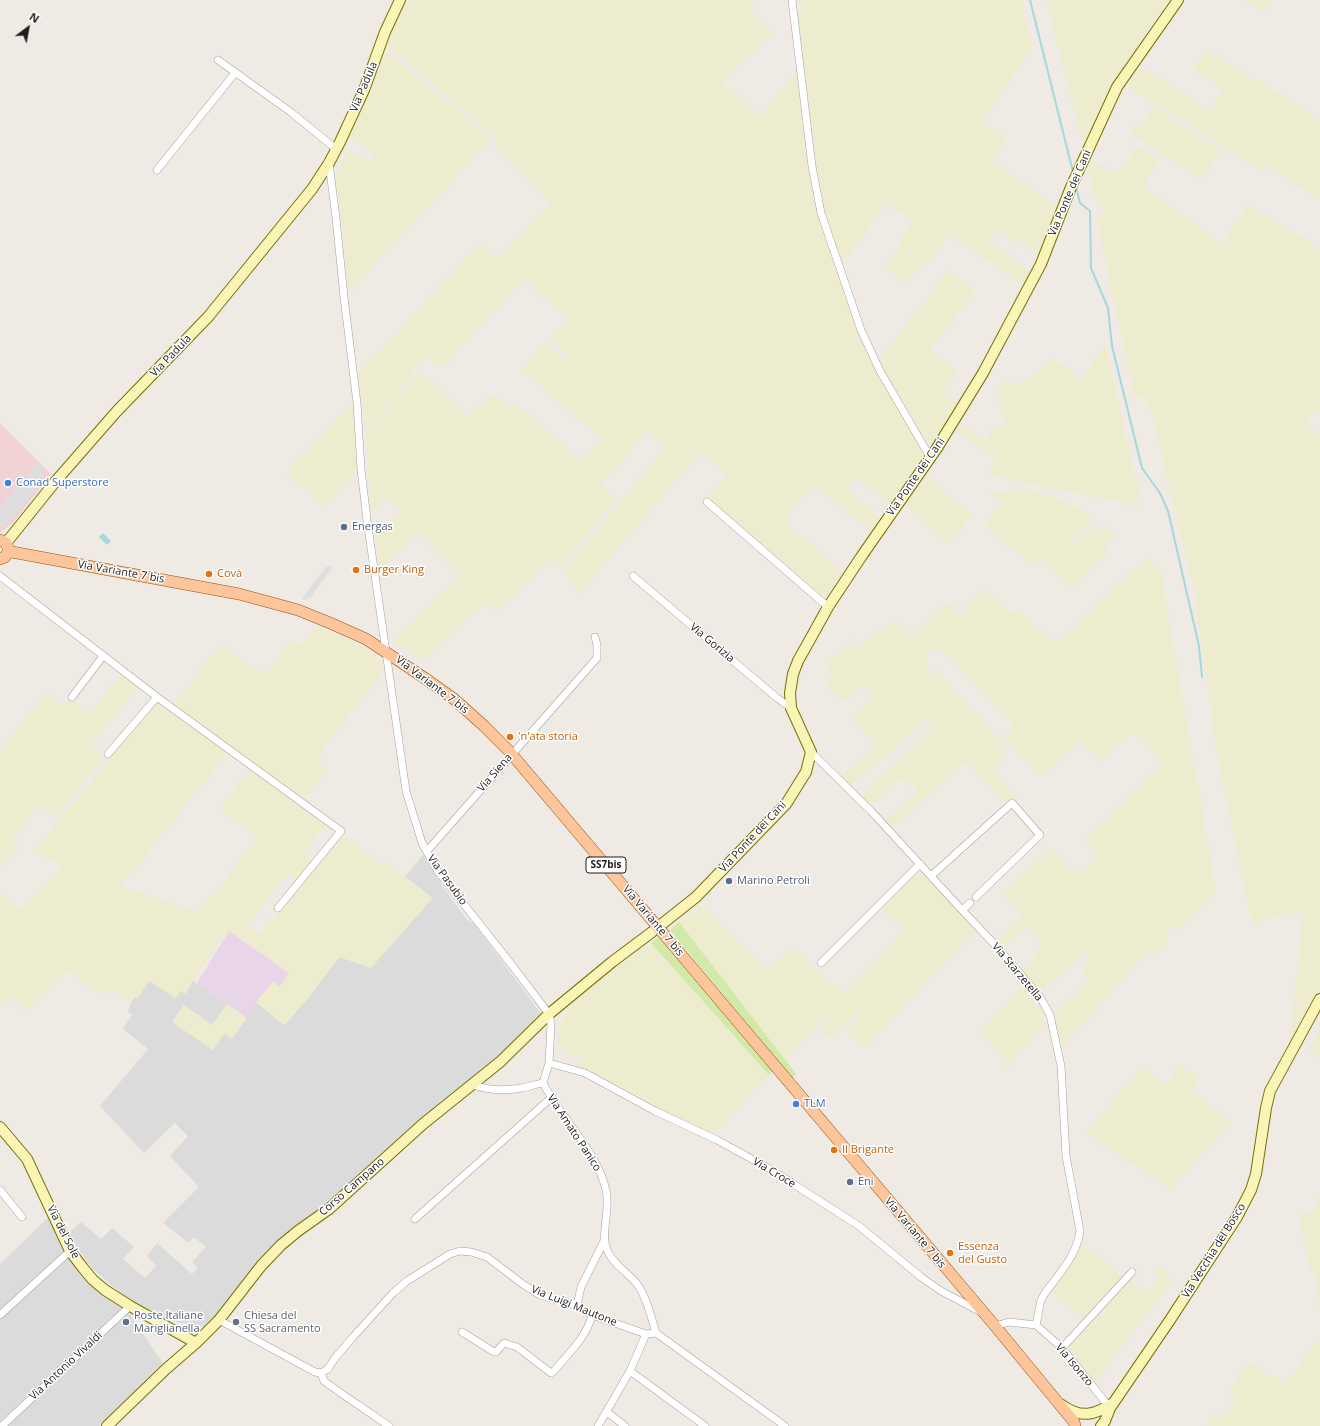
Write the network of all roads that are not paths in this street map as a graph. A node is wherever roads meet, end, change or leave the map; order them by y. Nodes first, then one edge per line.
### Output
1 (400, 0) edge
2 (792, 0) edge
3 (1178, 0) edge
4 (218, 60) dead end
5 (235, 73) junction
6 (336, 150) junction
7 (328, 163) junction
8 (157, 170) dead end
9 (930, 457) junction
10 (707, 502) dead end
11 (4, 548) edge
12 (0, 576) edge
13 (633, 576) dead end
14 (828, 607) junction
15 (595, 637) dead end
16 (385, 651) junction
17 (103, 656) junction
18 (72, 697) dead end
19 (157, 697) junction
20 (791, 708) junction
21 (811, 752) junction
22 (108, 754) dead end
23 (512, 754) junction
24 (427, 851) junction
25 (920, 864) junction
26 (931, 876) junction
27 (976, 897) dead end
28 (970, 903) dead end
29 (278, 908) dead end
30 (962, 910) junction
31 (662, 924) dead end
32 (652, 932) dead end
33 (822, 963) dead end
34 (1320, 999) edge
35 (549, 1014) junction
36 (549, 1063) junction
37 (543, 1083) junction
38 (473, 1086) junction
39 (552, 1097) junction
40 (0, 1127) edge
41 (0, 1190) edge
42 (22, 1217) dead end
43 (415, 1219) dead end
44 (604, 1241) junction
45 (70, 1251) junction
46 (1132, 1272) dead end
47 (577, 1305) junction
48 (130, 1306) junction
49 (982, 1313) junction
50 (0, 1315) edge
51 (592, 1315) junction
52 (219, 1320) junction
53 (1036, 1325) junction
54 (995, 1326) junction
55 (462, 1332) dead end
56 (656, 1333) junction
57 (646, 1334) junction
58 (196, 1343) junction
59 (1062, 1348) junction
60 (630, 1371) junction
61 (321, 1373) junction
62 (1058, 1402) junction
63 (1111, 1405) junction
64 (607, 1412) junction
65 (1077, 1425) edge
66 (2, 1426) edge
67 (107, 1426) edge
68 (389, 1426) edge
69 (598, 1426) edge
70 (625, 1426) edge
71 (705, 1426) edge
72 (785, 1426) edge
73 (1101, 1426) edge
74 (1108, 1426) edge

1 - 6 street, Via Padula
2 - 9 street
3 - 9 street, Via Ponte dei Cani
4 - 5 street
5 - 6 street
5 - 8 street
6 - 7 street, Via Padula
7 - 11 street, Via Padula
7 - 16 street
9 - 14 street, Via Ponte dei Cani
10 - 14 street
11 - 16 main road, Via Variante 7 bis / SS7bis
12 - 17 street
13 - 20 street, Via Gorizia
14 - 20 street, Via Ponte dei Cani
15 - 23 street, Via Siena
16 - 23 main road, Via Variante 7 bis / SS7bis
16 - 24 street, Via Pasubio
17 - 18 street
17 - 19 street
19 - 22 street
19 - 29 street
20 - 21 street, Via Ponte dei Cani
21 - 25 street, Via Starzetella
21 - 31 street, Via Ponte dei Cani
23 - 24 street, Via Siena
23 - 49 main road, Via Variante 7 bis / SS7bis
24 - 35 street, Via Pasubio
25 - 26 street, Via Starzetella
25 - 33 street
26 - 27 street
26 - 30 street, Via Starzetella
28 - 30 street
30 - 53 street, Via Starzetella
32 - 35 street, Corso Campano
34 - 63 street, Via Vecchia del Bosco
35 - 36 street, Via Amato Panico
35 - 38 street, Corso Campano
36 - 37 street, Via Amato Panico
36 - 49 street, Via Croce
37 - 38 street
37 - 39 street, Via Amato Panico
38 - 52 street, Corso Campano
39 - 43 street
39 - 44 street, Via Amato Panico
40 - 45 street, Via del Sole
41 - 42 street
44 - 47 street, Via Amato Panico
44 - 56 street
45 - 48 street, Via del Sole
45 - 50 street
46 - 59 street
47 - 51 street, Via Luigi Mautone
47 - 61 street, Via Luigi Mautone
48 - 58 street, Via del Sole
48 - 66 street, Via Antonio Vivaldi
49 - 54 main road, Via Variante 7 bis / SS7bis
51 - 55 street
51 - 57 street, Via Luigi Mautone
52 - 58 street, Corso Campano
52 - 61 street
53 - 54 street
53 - 59 street, Via Isonzo
54 - 62 main road, Via Variante 7 bis / SS7bis
56 - 57 street
56 - 72 street
57 - 60 street
58 - 67 street, Corso Campano
59 - 63 street, Via Isonzo
60 - 64 street
60 - 71 street
61 - 68 street
62 - 63 street
62 - 65 main road, Via Variante 7 bis / SS7bis
63 - 73 street, Via Vecchia del Bosco
63 - 74 street, Via Vecchia del Bosco
64 - 69 street
64 - 70 street

